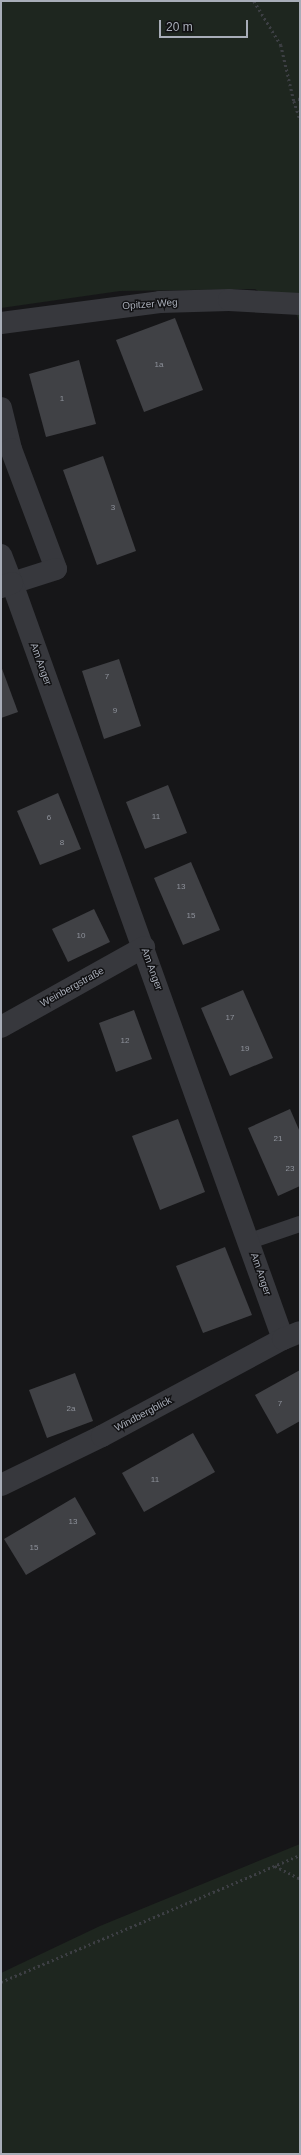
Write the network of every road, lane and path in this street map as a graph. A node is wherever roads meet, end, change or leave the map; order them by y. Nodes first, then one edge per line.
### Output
1 (254, 1) edge
2 (300, 99) edge
3 (294, 101) junction
4 (300, 119) edge
5 (300, 304) edge
6 (1, 323) edge
7 (1, 408) edge
8 (6, 452) edge
9 (1, 555) edge
10 (6, 585) edge
11 (144, 947) junction
12 (1, 1027) edge
13 (300, 1224) edge
14 (250, 1241) junction
15 (292, 1336) edge
16 (1, 1485) edge
17 (300, 1855) edge
18 (275, 1866) junction
19 (300, 1879) edge
20 (1, 1982) edge

1 - 3 path
2 - 3 path
3 - 4 path
5 - 6 street, Opitzer Weg
7 - 8 street
8 - 10 street
9 - 10 street, Am Anger
10 - 11 street, Am Anger
11 - 12 street, Weinbergstraße
11 - 14 street, Am Anger
13 - 14 lane
14 - 15 street, Am Anger
15 - 16 street, Windbergblick
17 - 18 path
18 - 19 path
18 - 20 path

